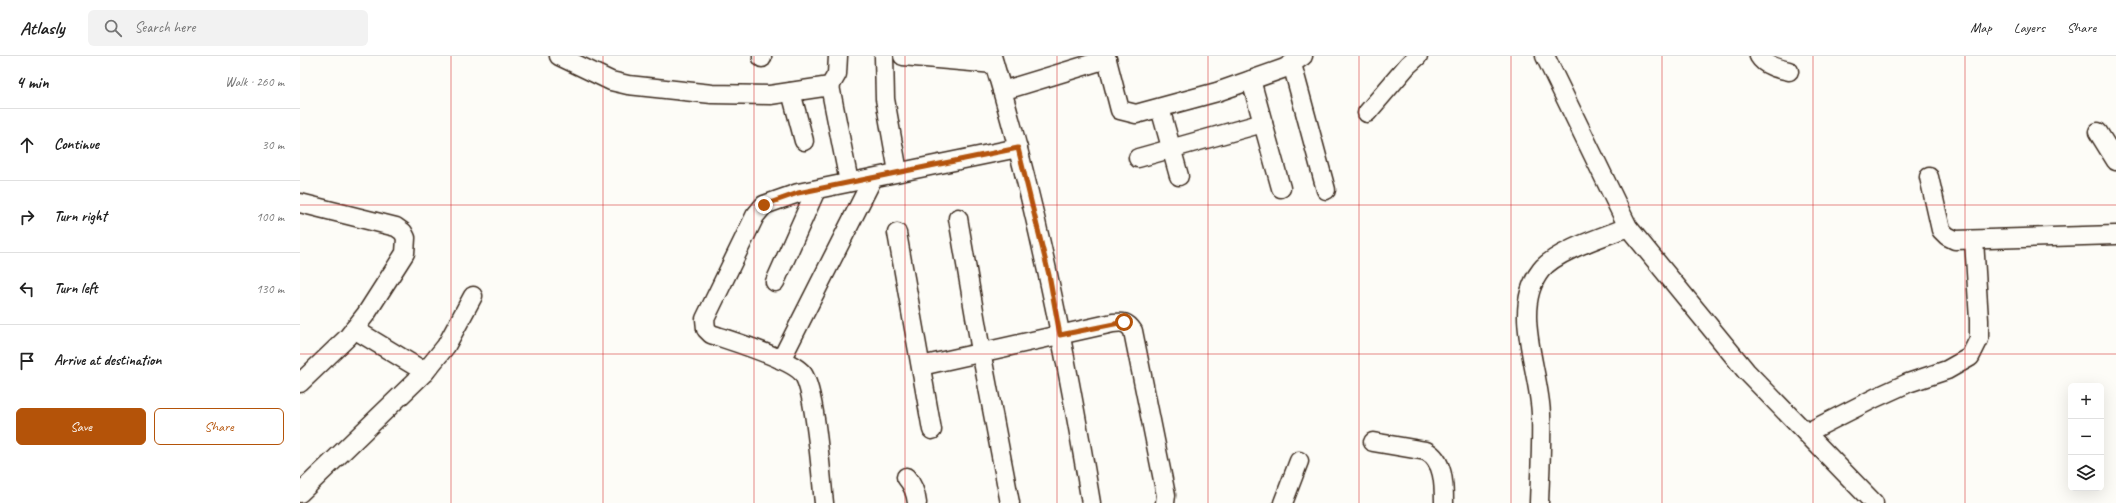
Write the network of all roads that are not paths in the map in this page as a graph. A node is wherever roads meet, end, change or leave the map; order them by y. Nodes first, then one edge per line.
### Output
1 (559, 56) edge
2 (838, 56) edge
3 (884, 56) edge
4 (903, 56) edge
5 (1418, 56) edge
6 (1545, 56) edge
7 (1759, 56) edge
8 (1107, 57) edge
9 (993, 60) edge
10 (1298, 60) edge
11 (1789, 71) dead end
12 (1251, 80) junction
13 (830, 86) junction
14 (1002, 91) junction
15 (791, 92) junction
16 (1160, 108) junction
17 (1367, 113) dead end
18 (1263, 123) junction
19 (2098, 132) dead end
20 (804, 140) dead end
21 (1018, 148) junction
22 (1172, 150) junction
23 (1138, 158) dead end
24 (2116, 161) edge
25 (898, 172) junction
26 (1179, 176) dead end
27 (1929, 177) dead end
28 (873, 178) junction
29 (849, 182) junction
30 (1281, 188) dead end
31 (816, 190) junction
32 (1326, 190) dead end
33 (300, 203) edge
34 (958, 218) dead end
35 (1628, 227) junction
36 (897, 233) dead end
37 (2116, 235) edge
38 (1974, 240) junction
39 (775, 282) dead end
40 (473, 296) dead end
41 (354, 329) junction
42 (1060, 335) junction
43 (981, 352) junction
44 (780, 360) junction
45 (921, 366) junction
46 (425, 372) junction
47 (302, 378) edge
48 (932, 430) dead end
49 (1806, 432) junction
50 (1373, 442) dead end
51 (1299, 462) dead end
52 (906, 477) dead end
53 (300, 493) edge
54 (824, 503) edge
55 (916, 503) edge
56 (1010, 503) edge
57 (1091, 503) edge
58 (1165, 503) edge
59 (1283, 503) edge
60 (1444, 503) edge
61 (1539, 503) edge
62 (1874, 503) edge

1 - 15 street
2 - 13 street
3 - 25 street
4 - 9 street
5 - 17 street
6 - 35 street
7 - 11 street
8 - 14 street
8 - 16 street
9 - 14 street
10 - 12 street
10 - 32 street
12 - 16 street
12 - 18 street
13 - 15 street
13 - 29 street
14 - 21 street
15 - 20 street
16 - 22 street
18 - 22 street
18 - 30 street
19 - 24 street
21 - 25 street
21 - 42 street
22 - 23 street
22 - 26 street
25 - 28 street
27 - 38 street
28 - 29 street
28 - 44 street
29 - 31 street
31 - 39 street
31 - 44 street
33 - 41 street
34 - 43 street
35 - 49 street
35 - 61 street
36 - 45 street
37 - 38 street
38 - 49 street
40 - 46 street
41 - 46 street
41 - 47 street
42 - 43 street
42 - 57 street
42 - 58 street
43 - 45 street
43 - 56 street
44 - 54 street
45 - 48 street
46 - 53 street
49 - 62 street
50 - 60 street
51 - 59 street
52 - 55 street

